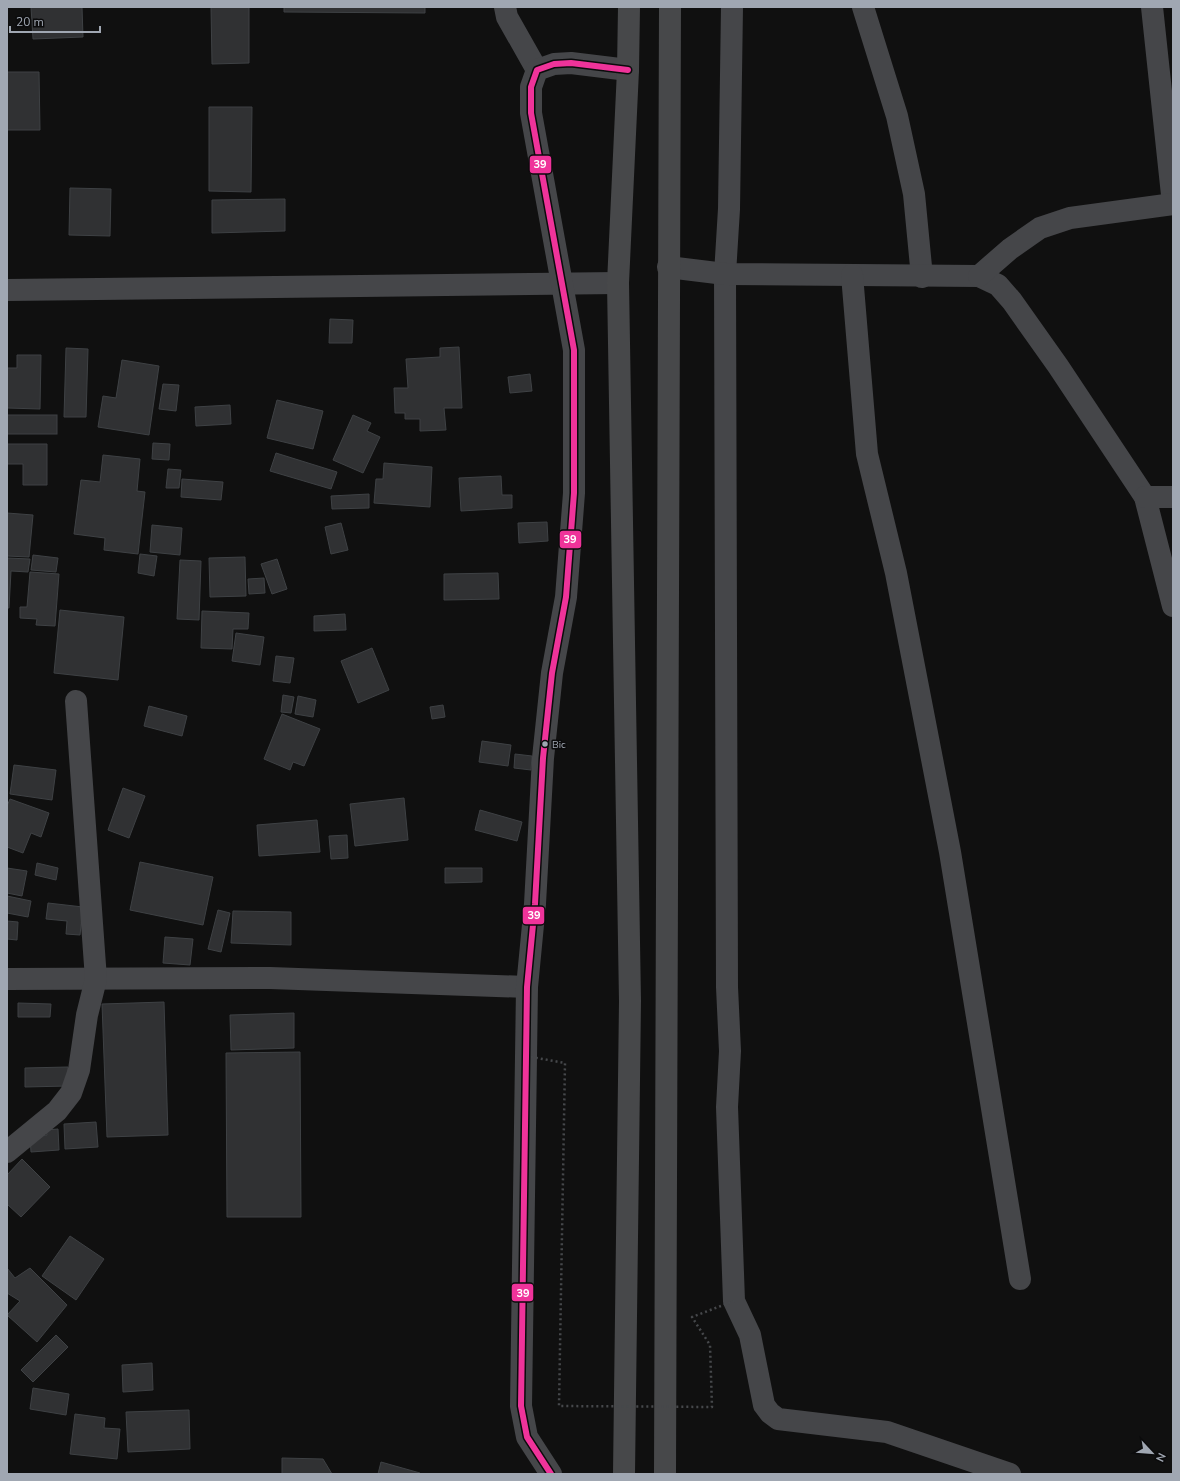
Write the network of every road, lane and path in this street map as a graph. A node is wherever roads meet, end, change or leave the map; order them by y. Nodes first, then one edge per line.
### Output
1 (505, 7) edge
2 (628, 7) edge
3 (670, 7) edge
4 (732, 7) edge
5 (863, 7) edge
6 (1152, 7) edge
7 (537, 70) junction
8 (628, 70) junction
9 (1173, 204) edge
10 (668, 267) junction
11 (725, 274) junction
12 (852, 275) junction
13 (979, 276) junction
14 (922, 277) junction
15 (563, 283) junction
16 (618, 283) junction
17 (7, 290) edge
18 (1145, 497) junction
19 (1173, 497) edge
20 (1173, 606) edge
21 (76, 701) dead end
22 (7, 979) edge
23 (96, 979) junction
24 (527, 987) junction
25 (526, 1056) junction
26 (7, 1152) edge
27 (1020, 1279) dead end
28 (734, 1301) junction
29 (551, 1474) edge
30 (624, 1474) edge
31 (665, 1474) edge
32 (1010, 1474) edge

1 - 7 street
2 - 8 highway
3 - 10 highway
4 - 11 street
5 - 14 street
6 - 9 street
7 - 8 street
7 - 15 street
8 - 16 highway
9 - 13 street
10 - 11 street
10 - 31 highway
11 - 12 street
11 - 28 street
12 - 14 street
12 - 27 street
13 - 14 street
13 - 18 street
15 - 16 street
15 - 17 street
15 - 24 street
16 - 30 highway
18 - 19 street
18 - 20 street
21 - 23 street
22 - 23 street
23 - 24 street
23 - 26 street
24 - 25 street
25 - 28 path, bridge
25 - 29 street
28 - 32 street

